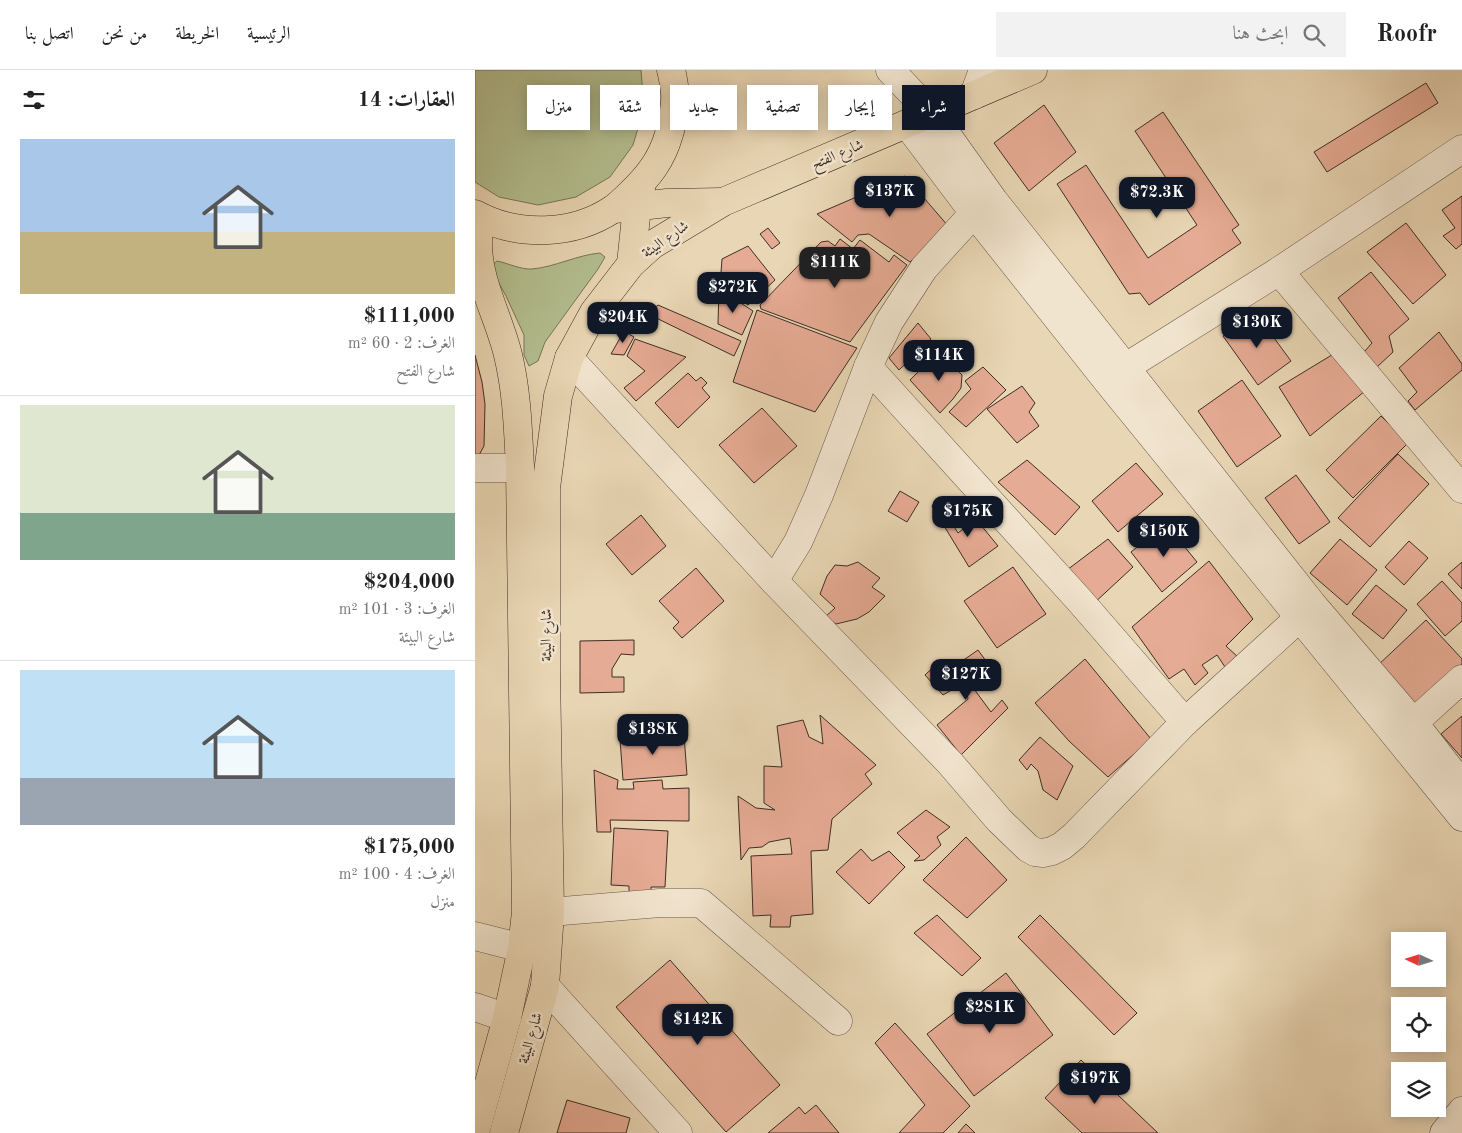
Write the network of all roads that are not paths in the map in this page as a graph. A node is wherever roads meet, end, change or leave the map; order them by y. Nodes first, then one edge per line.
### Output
1 (671, 70) edge
2 (890, 70) edge
3 (983, 70) edge
4 (1033, 70) edge
5 (904, 85) edge
6 (974, 95) junction
7 (965, 99) edge
8 (902, 126) edge
9 (912, 130) edge
10 (943, 130) edge
11 (1462, 150) edge
12 (631, 199) junction
13 (723, 202) junction
14 (975, 213) junction
15 (478, 217) edge
16 (631, 264) junction
17 (1279, 270) junction
18 (569, 358) junction
19 (868, 367) junction
20 (1117, 375) junction
21 (475, 468) edge
22 (520, 468) junction
23 (1462, 489) edge
24 (774, 581) junction
25 (1299, 618) junction
26 (1462, 679) edge
27 (1185, 722) junction
28 (1406, 731) junction
29 (1462, 785) edge
30 (1462, 817) edge
31 (550, 912) junction
32 (475, 936) edge
33 (522, 948) junction
34 (545, 986) junction
35 (475, 1007) edge
36 (507, 1018) junction
37 (839, 1021) dead end
38 (1462, 1111) edge
39 (475, 1133) edge
40 (504, 1133) edge
41 (678, 1133) edge
42 (1444, 1133) edge

1 - 12 main road
2 - 5 street
3 - 6 street
4 - 6 main road, شارع الفتح
6 - 7 main road, شارع الفتح
8 - 13 main road, شارع الفتح
9 - 14 street
10 - 20 street
11 - 17 street
12 - 13 main road
12 - 15 main road
12 - 16 main road
13 - 16 main road, شارع البيئة
14 - 19 street
14 - 20 street
15 - 22 main road, شارع البيئة
16 - 18 main road, شارع البيئة
17 - 20 street
17 - 23 street
18 - 24 street
18 - 31 main road, شارع البيئة
19 - 24 street
19 - 27 street
20 - 25 street
20 - 28 street
21 - 22 street
22 - 33 main road, شارع البيئة
24 - 27 street
25 - 27 street
25 - 28 street
26 - 28 street
28 - 29 street
28 - 30 street
31 - 34 main road, شارع البيئة
31 - 37 street
32 - 33 street
33 - 36 main road, شارع البيئة
34 - 40 main road, شارع البيئة
34 - 41 street
35 - 36 street
36 - 39 main road, شارع البيئة
38 - 42 street

